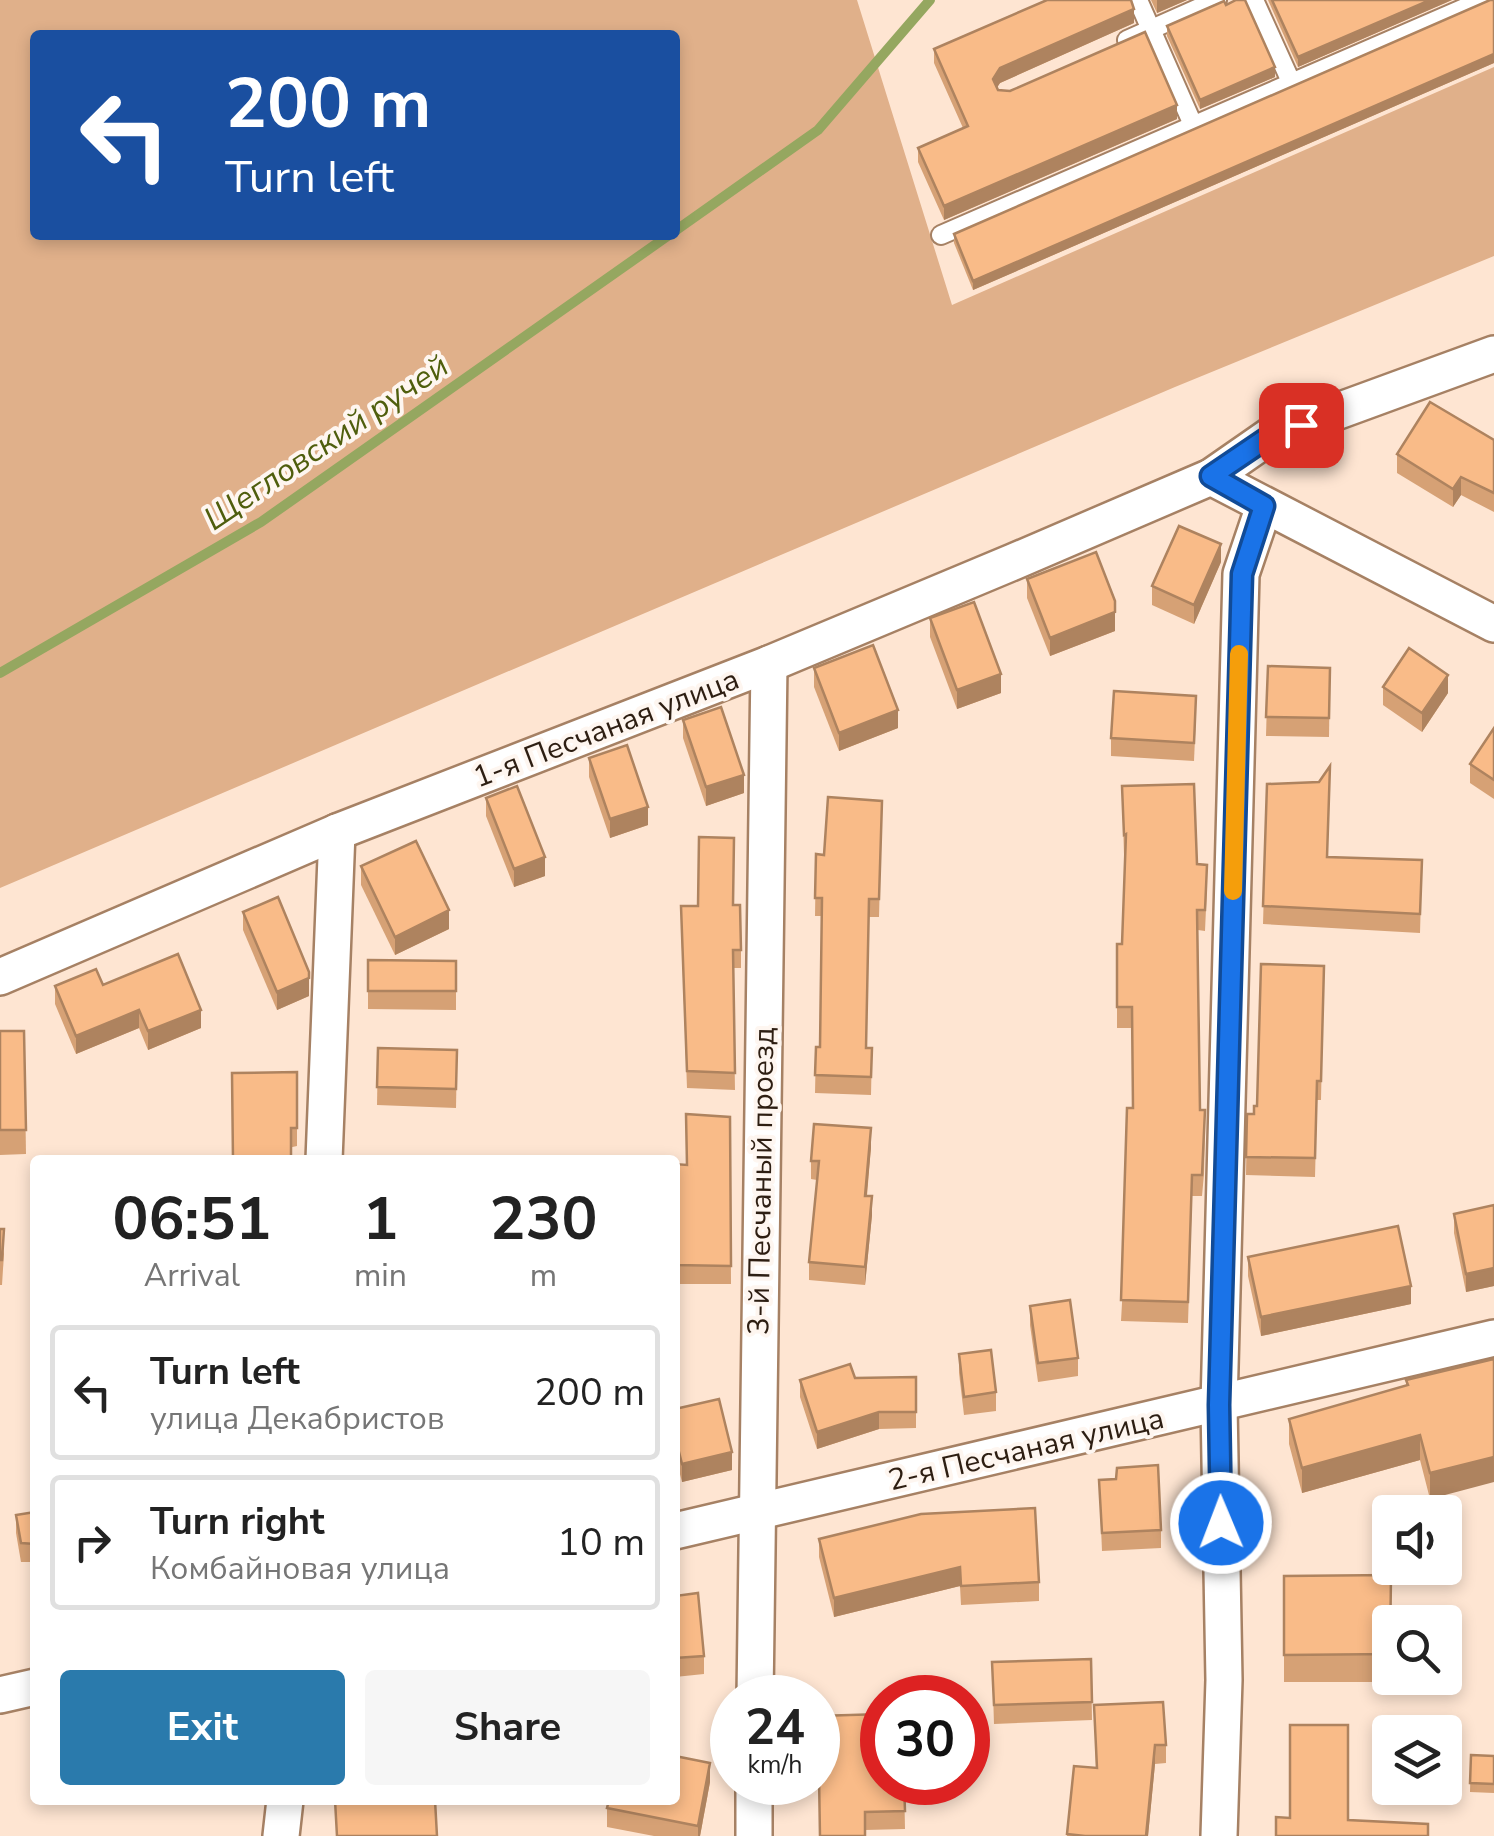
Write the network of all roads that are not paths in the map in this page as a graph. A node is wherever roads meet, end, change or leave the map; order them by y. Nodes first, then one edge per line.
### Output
1 (1138, 0) edge
2 (1218, 0) edge
3 (1254, 0) edge
4 (1483, 0) edge
5 (1152, 30) junction
6 (1115, 46) edge
7 (1292, 84) junction
8 (1194, 127) junction
9 (941, 235) dead end
10 (1494, 354) edge
11 (1211, 476) junction
12 (1264, 506) junction
13 (1494, 624) edge
14 (769, 664) junction
15 (337, 832) junction
16 (0, 977) edge
17 (324, 1155) edge
18 (1494, 1338) edge
19 (1219, 1405) junction
20 (756, 1512) junction
21 (680, 1530) edge
22 (755, 1675) edge
23 (30, 1687) edge
24 (0, 1695) edge
25 (284, 1805) edge
26 (754, 1805) edge
27 (281, 1836) edge
28 (754, 1836) edge
29 (1219, 1836) edge

1 - 5 lane
2 - 5 lane
3 - 7 lane
4 - 7 lane
5 - 6 lane
5 - 8 lane
7 - 8 lane
8 - 9 lane
10 - 11 street, 1-я Песчаная улица
11 - 12 street
11 - 14 street, 1-я Песчаная улица
12 - 13 street
12 - 19 street
14 - 15 street, 1-я Песчаная улица
14 - 20 street, 3-й Песчаный проезд
15 - 16 street, 1-я Песчаная улица
15 - 17 street
18 - 19 street, 2-я Песчаная улица
19 - 20 street, 2-я Песчаная улица
19 - 29 street
20 - 21 street, 2-я Песчаная улица
20 - 22 street, 3-й Песчаный проезд
23 - 24 street
25 - 27 street
26 - 28 street

